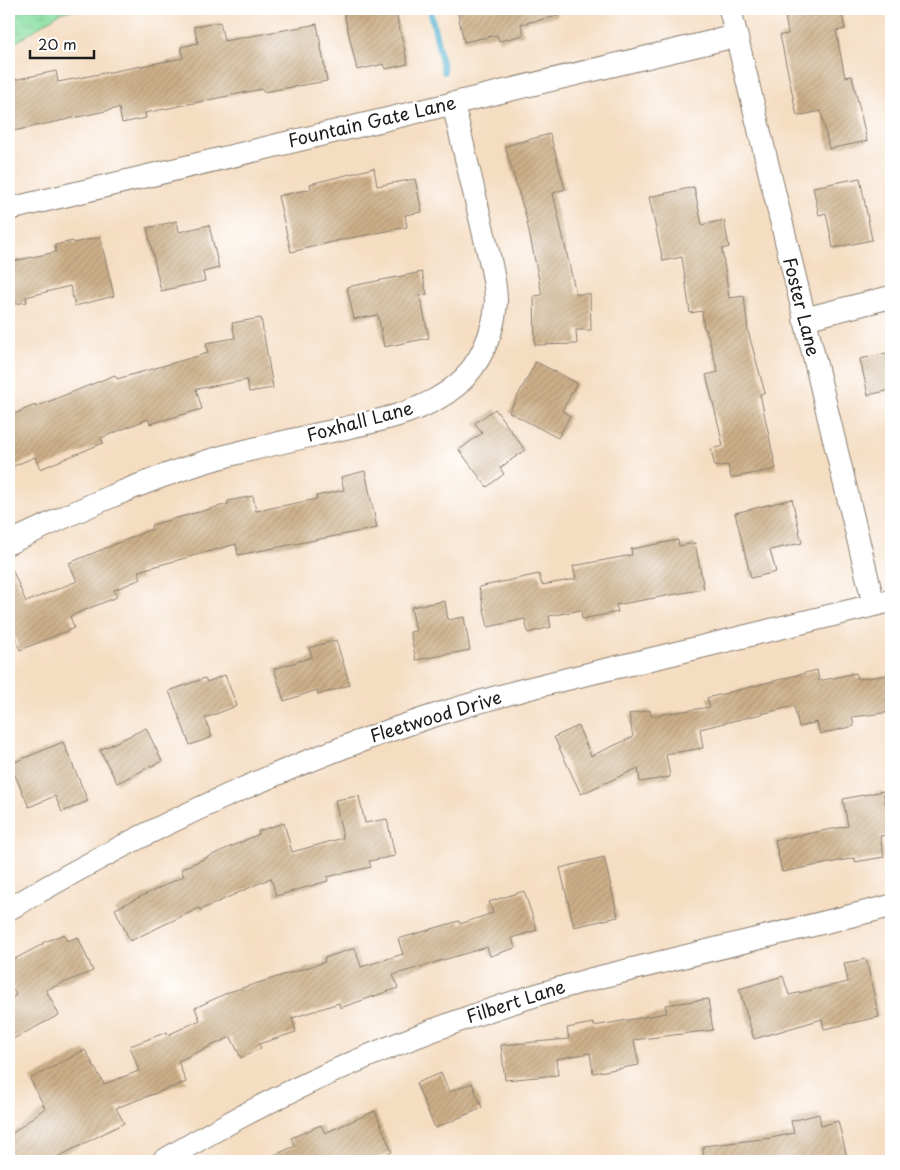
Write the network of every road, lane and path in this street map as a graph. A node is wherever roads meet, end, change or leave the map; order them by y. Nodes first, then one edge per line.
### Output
1 (730, 9) edge
2 (736, 36) junction
3 (453, 103) junction
4 (9, 209) edge
5 (891, 297) edge
6 (804, 319) junction
7 (9, 543) edge
8 (882, 603) edge
9 (891, 906) edge
10 (9, 909) edge
11 (163, 1161) edge

1 - 2 street, Foster Lane
2 - 3 street, Fountain Gate Lane
2 - 6 street, Foster Lane
3 - 4 street, Fountain Gate Lane
3 - 7 street, Foxhall Lane
5 - 6 street
6 - 8 street, Foster Lane
8 - 10 street, Fleetwood Drive
9 - 11 street, Filbert Lane

